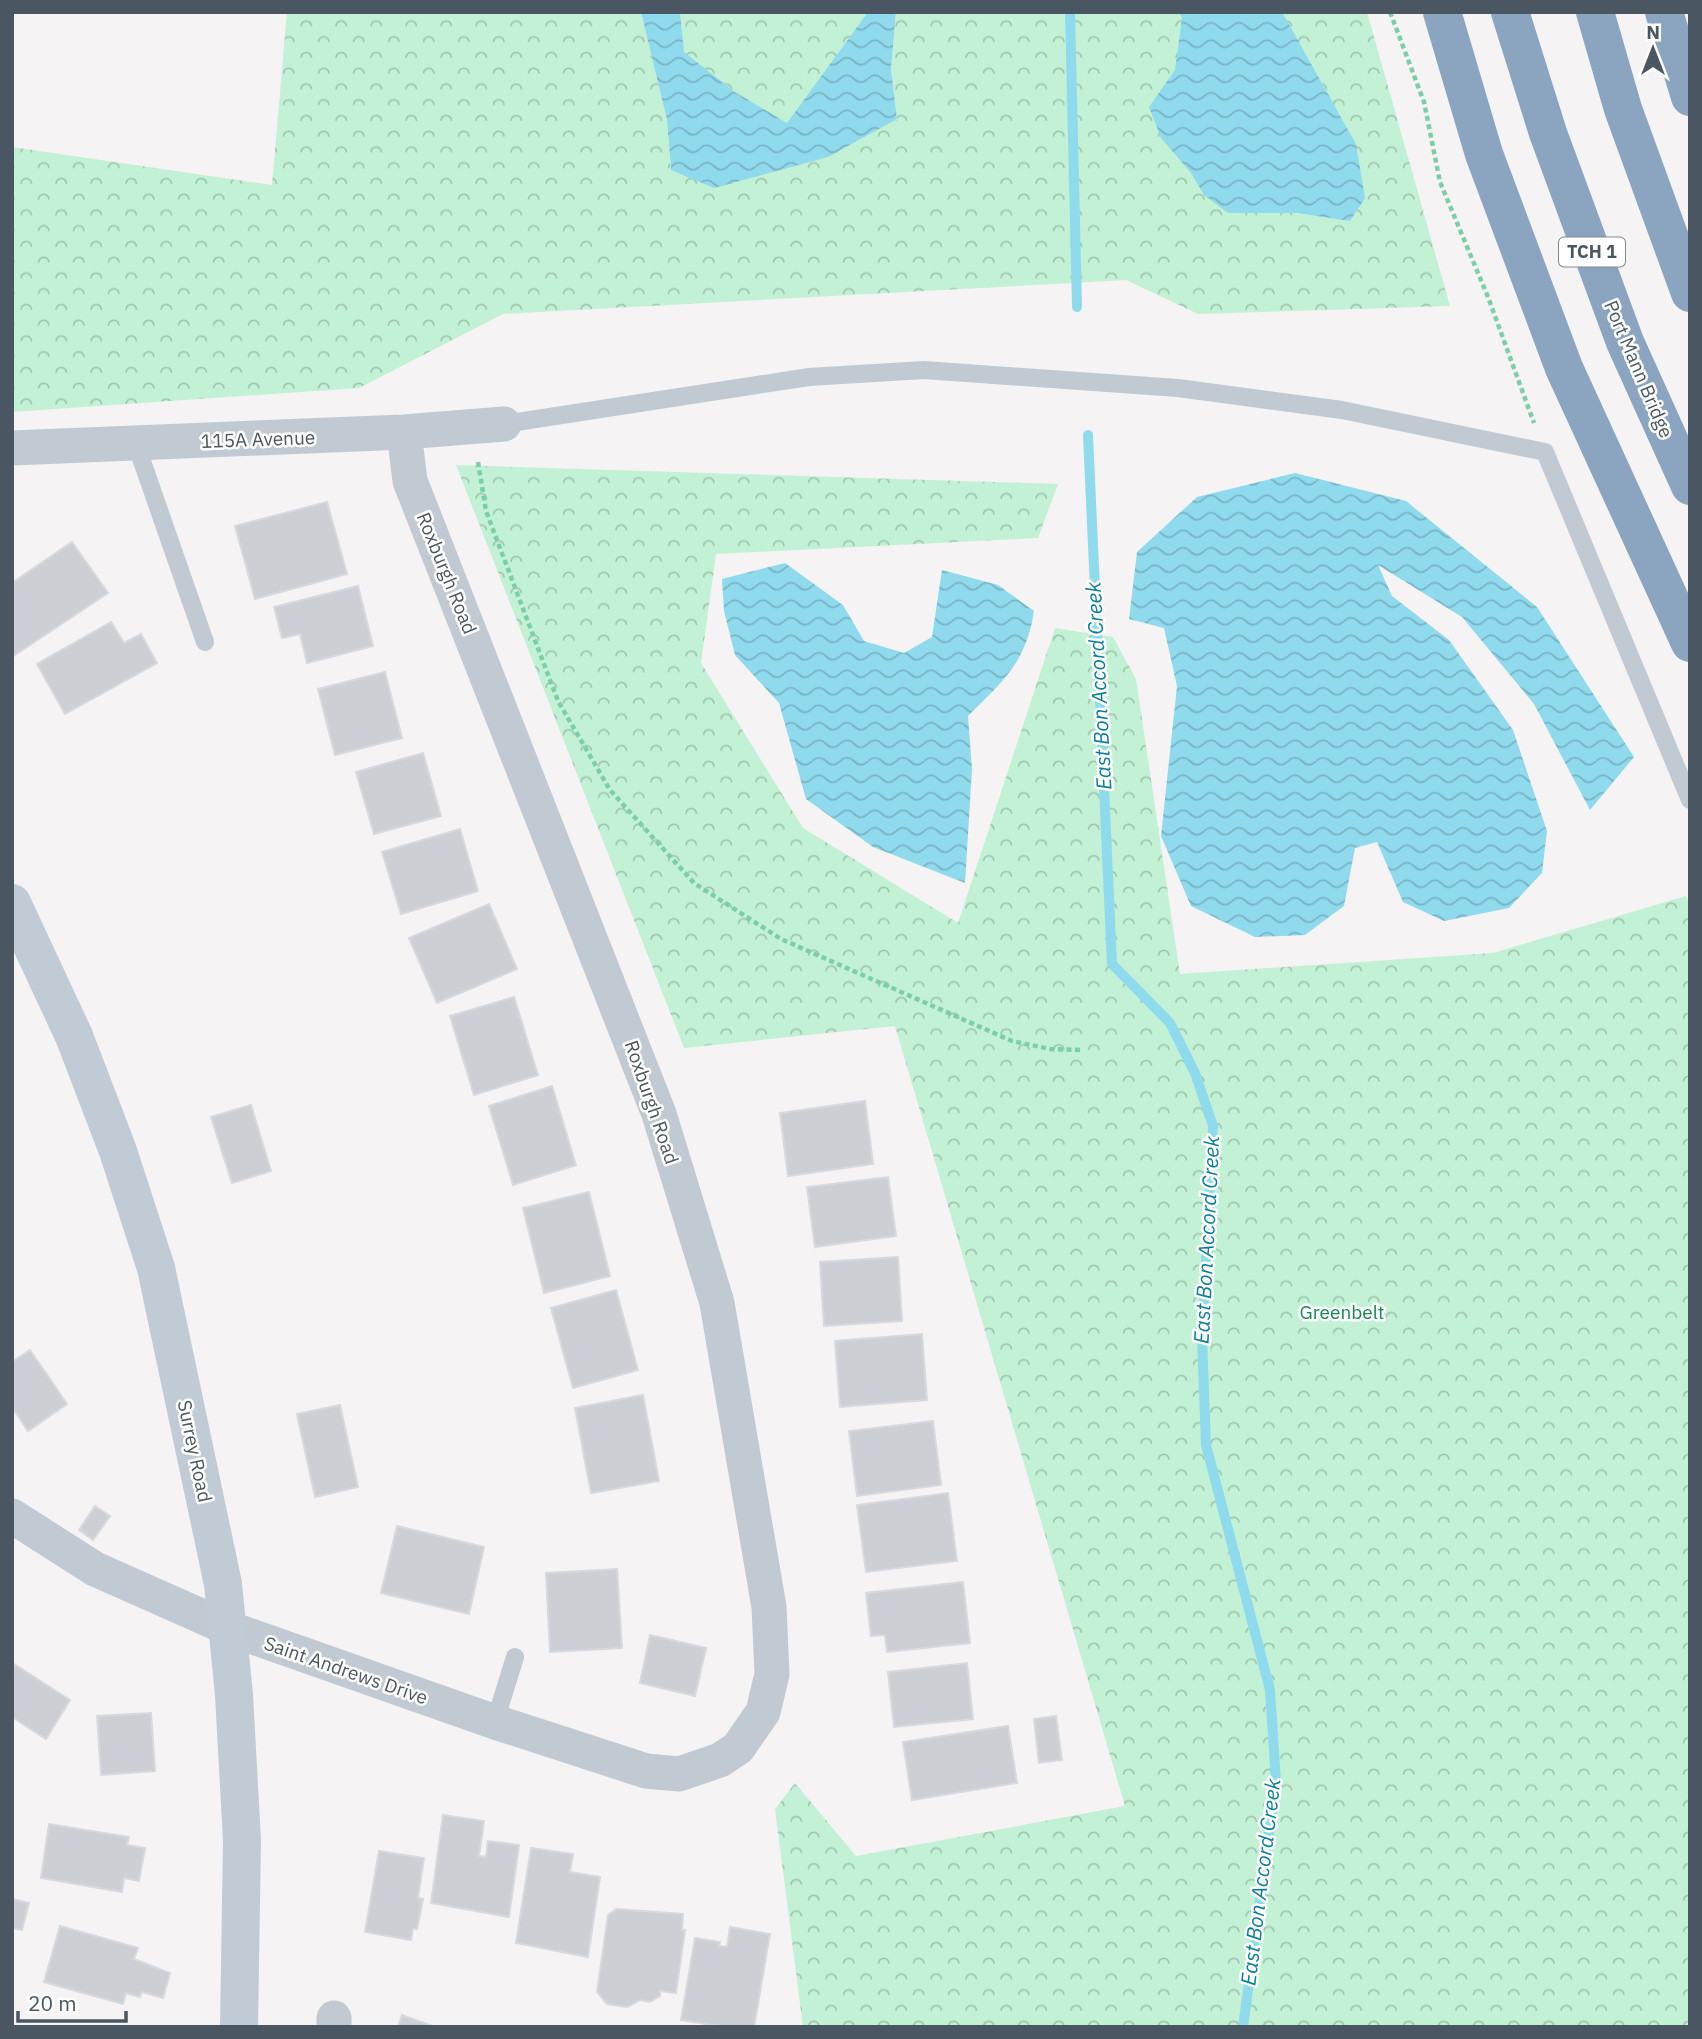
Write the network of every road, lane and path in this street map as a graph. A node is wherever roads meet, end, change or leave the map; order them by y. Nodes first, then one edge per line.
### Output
1 (1390, 12) edge
2 (1442, 12) edge
3 (1510, 12) edge
4 (1595, 12) edge
5 (1664, 12) edge
6 (1690, 97) edge
7 (1690, 293) edge
8 (488, 425) junction
9 (404, 432) junction
10 (136, 444) junction
11 (12, 448) edge
12 (1545, 452) junction
13 (1690, 486) edge
14 (205, 642) dead end
15 (1690, 643) edge
16 (1690, 800) edge
17 (12, 902) edge
18 (1080, 1050) dead end
19 (12, 1516) edge
20 (228, 1628) junction
21 (515, 1657) dead end
22 (495, 1722) junction
23 (698, 1770) joint
24 (239, 2027) edge

1 - 12 path
2 - 15 highway
3 - 13 highway, Port Mann Bridge / TCH 1
4 - 7 highway
5 - 6 highway
8 - 9 street, 115A Avenue
8 - 12 lane
8 - 18 path
9 - 10 street, 115A Avenue
9 - 23 street, Roxburgh Road
10 - 11 street, 115A Avenue
10 - 14 lane
12 - 16 lane
17 - 20 street, Surrey Road
19 - 20 street, Saint Andrews Drive
20 - 22 street, Saint Andrews Drive
20 - 24 street, Surrey Road
21 - 22 lane
22 - 23 street, Saint Andrews Drive

